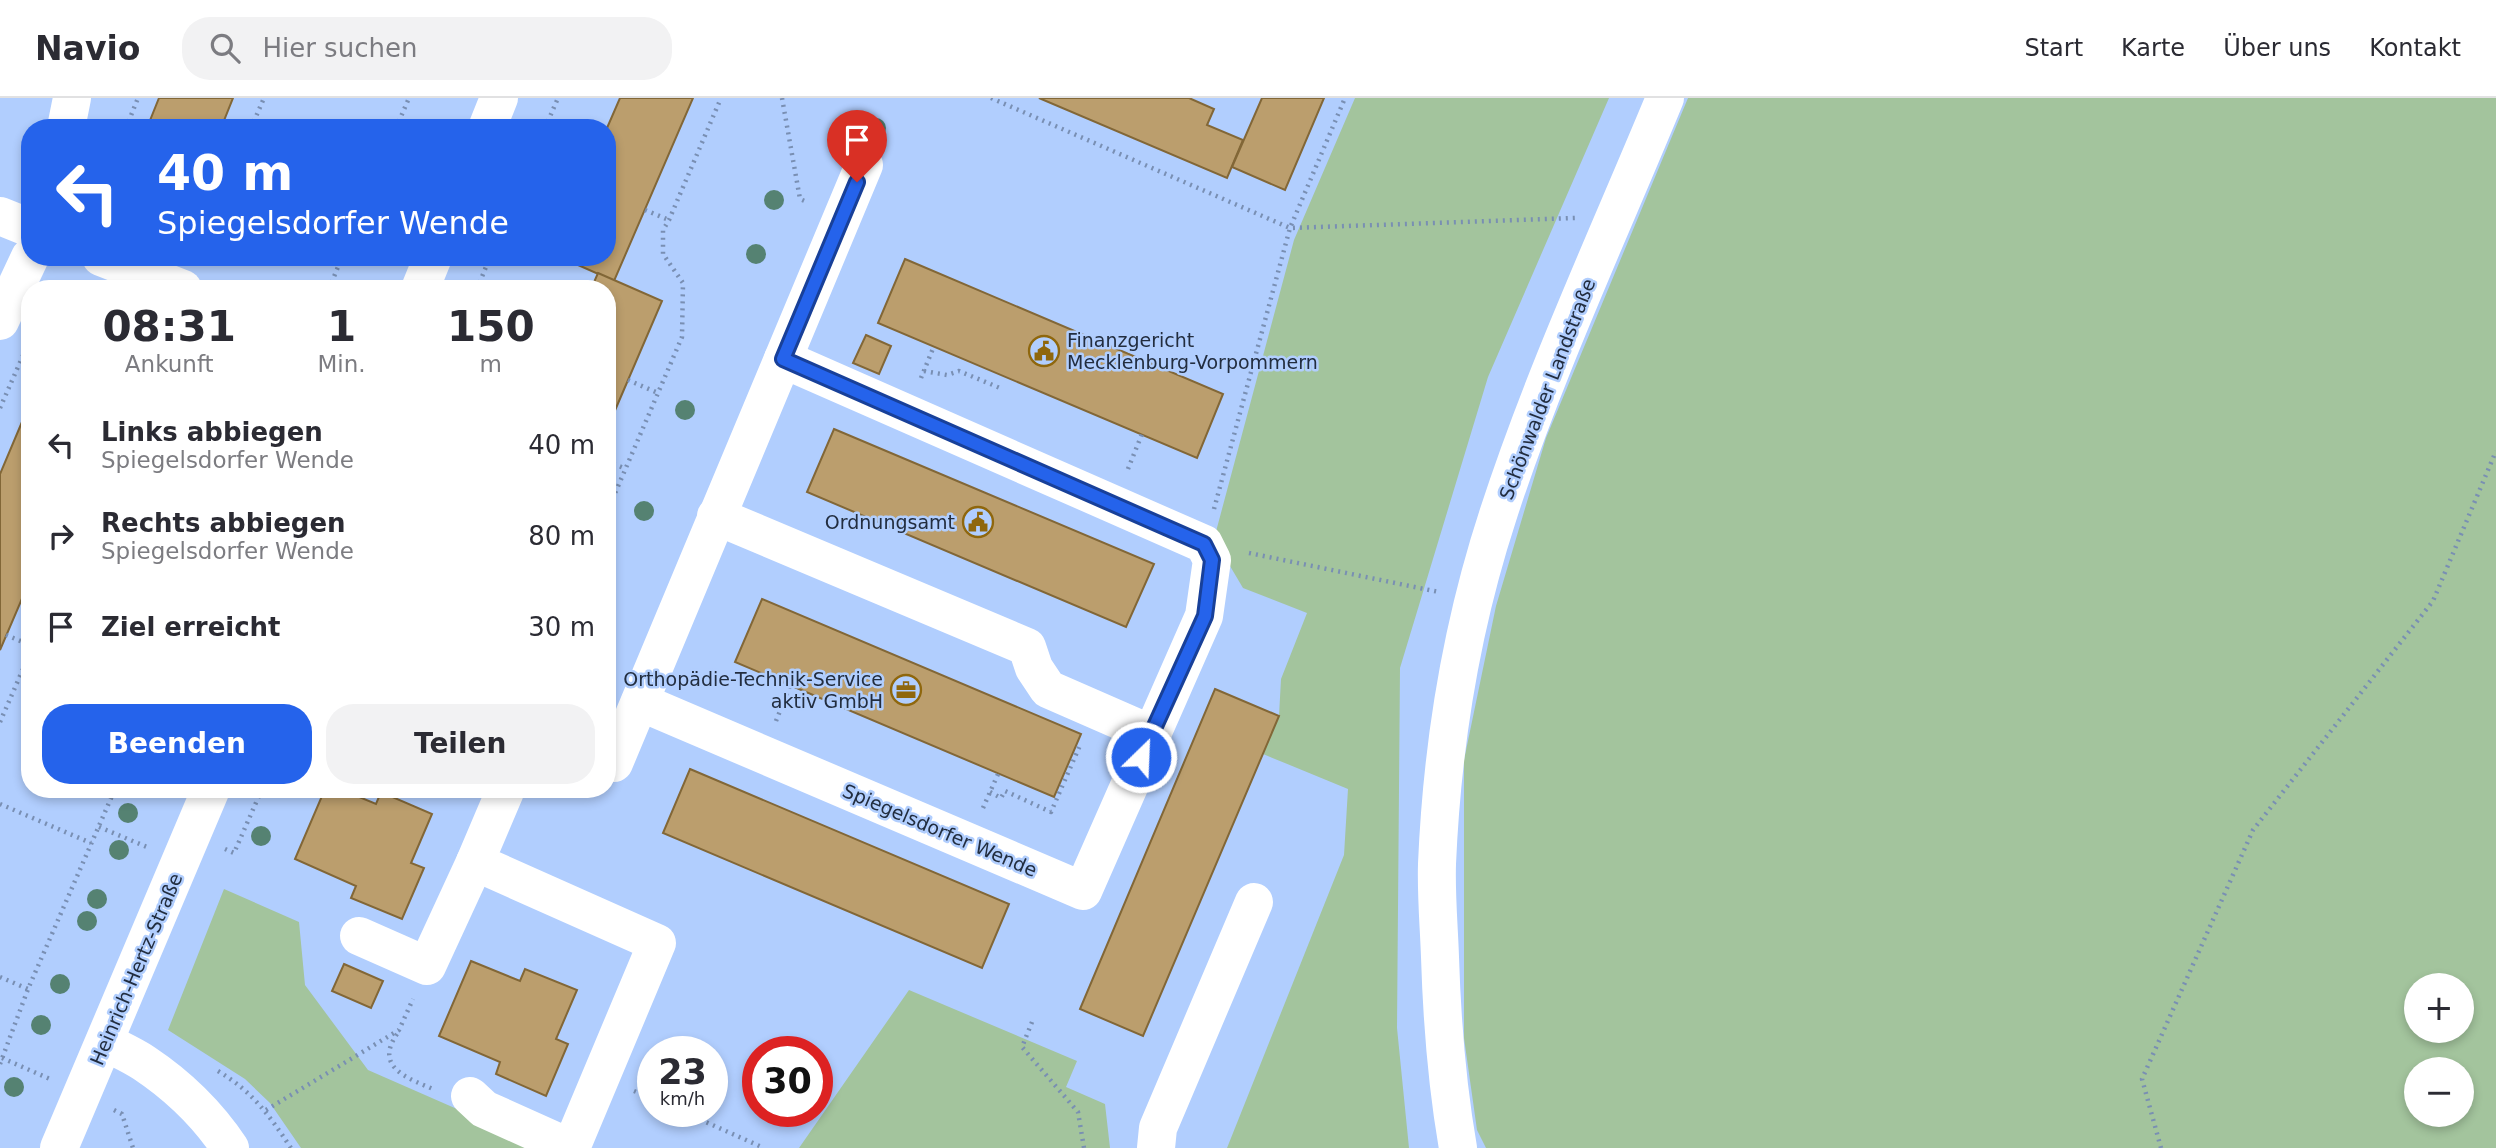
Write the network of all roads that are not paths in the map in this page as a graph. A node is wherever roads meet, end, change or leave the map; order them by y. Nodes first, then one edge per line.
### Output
1 (72, 98) edge
2 (499, 98) edge
3 (1665, 98) edge
4 (68, 119) edge
5 (490, 119) edge
6 (864, 165) dead end
7 (0, 216) edge
8 (21, 224) edge
9 (26, 266) edge
10 (124, 266) edge
11 (160, 280) edge
12 (0, 321) edge
13 (783, 359) junction
14 (716, 516) junction
15 (640, 702) junction
16 (1151, 734) junction
17 (616, 758) edge
18 (207, 798) edge
19 (502, 798) edge
20 (475, 862) junction
21 (1254, 902) dead end
22 (359, 936) dead end
23 (105, 1042) junction
24 (470, 1096) road end
25 (187, 1098) junction
26 (59, 1148) edge
27 (195, 1148) edge
28 (230, 1148) edge
29 (1156, 1148) edge
30 (1458, 1148) edge

1 - 4 street
2 - 5 street
3 - 30 street, Schönwalder Landstraße
6 - 13 street
7 - 8 street
9 - 12 street
10 - 11 street
13 - 14 street
13 - 16 street, Spiegelsdorfer Wende
14 - 15 street
14 - 16 street
15 - 16 street, Spiegelsdorfer Wende
15 - 17 street
18 - 23 street, Heinrich-Hertz-Straße
19 - 20 street
20 - 22 street
20 - 24 street
21 - 29 street
23 - 25 street
23 - 26 street, Heinrich-Hertz-Straße
25 - 27 street
25 - 28 street

